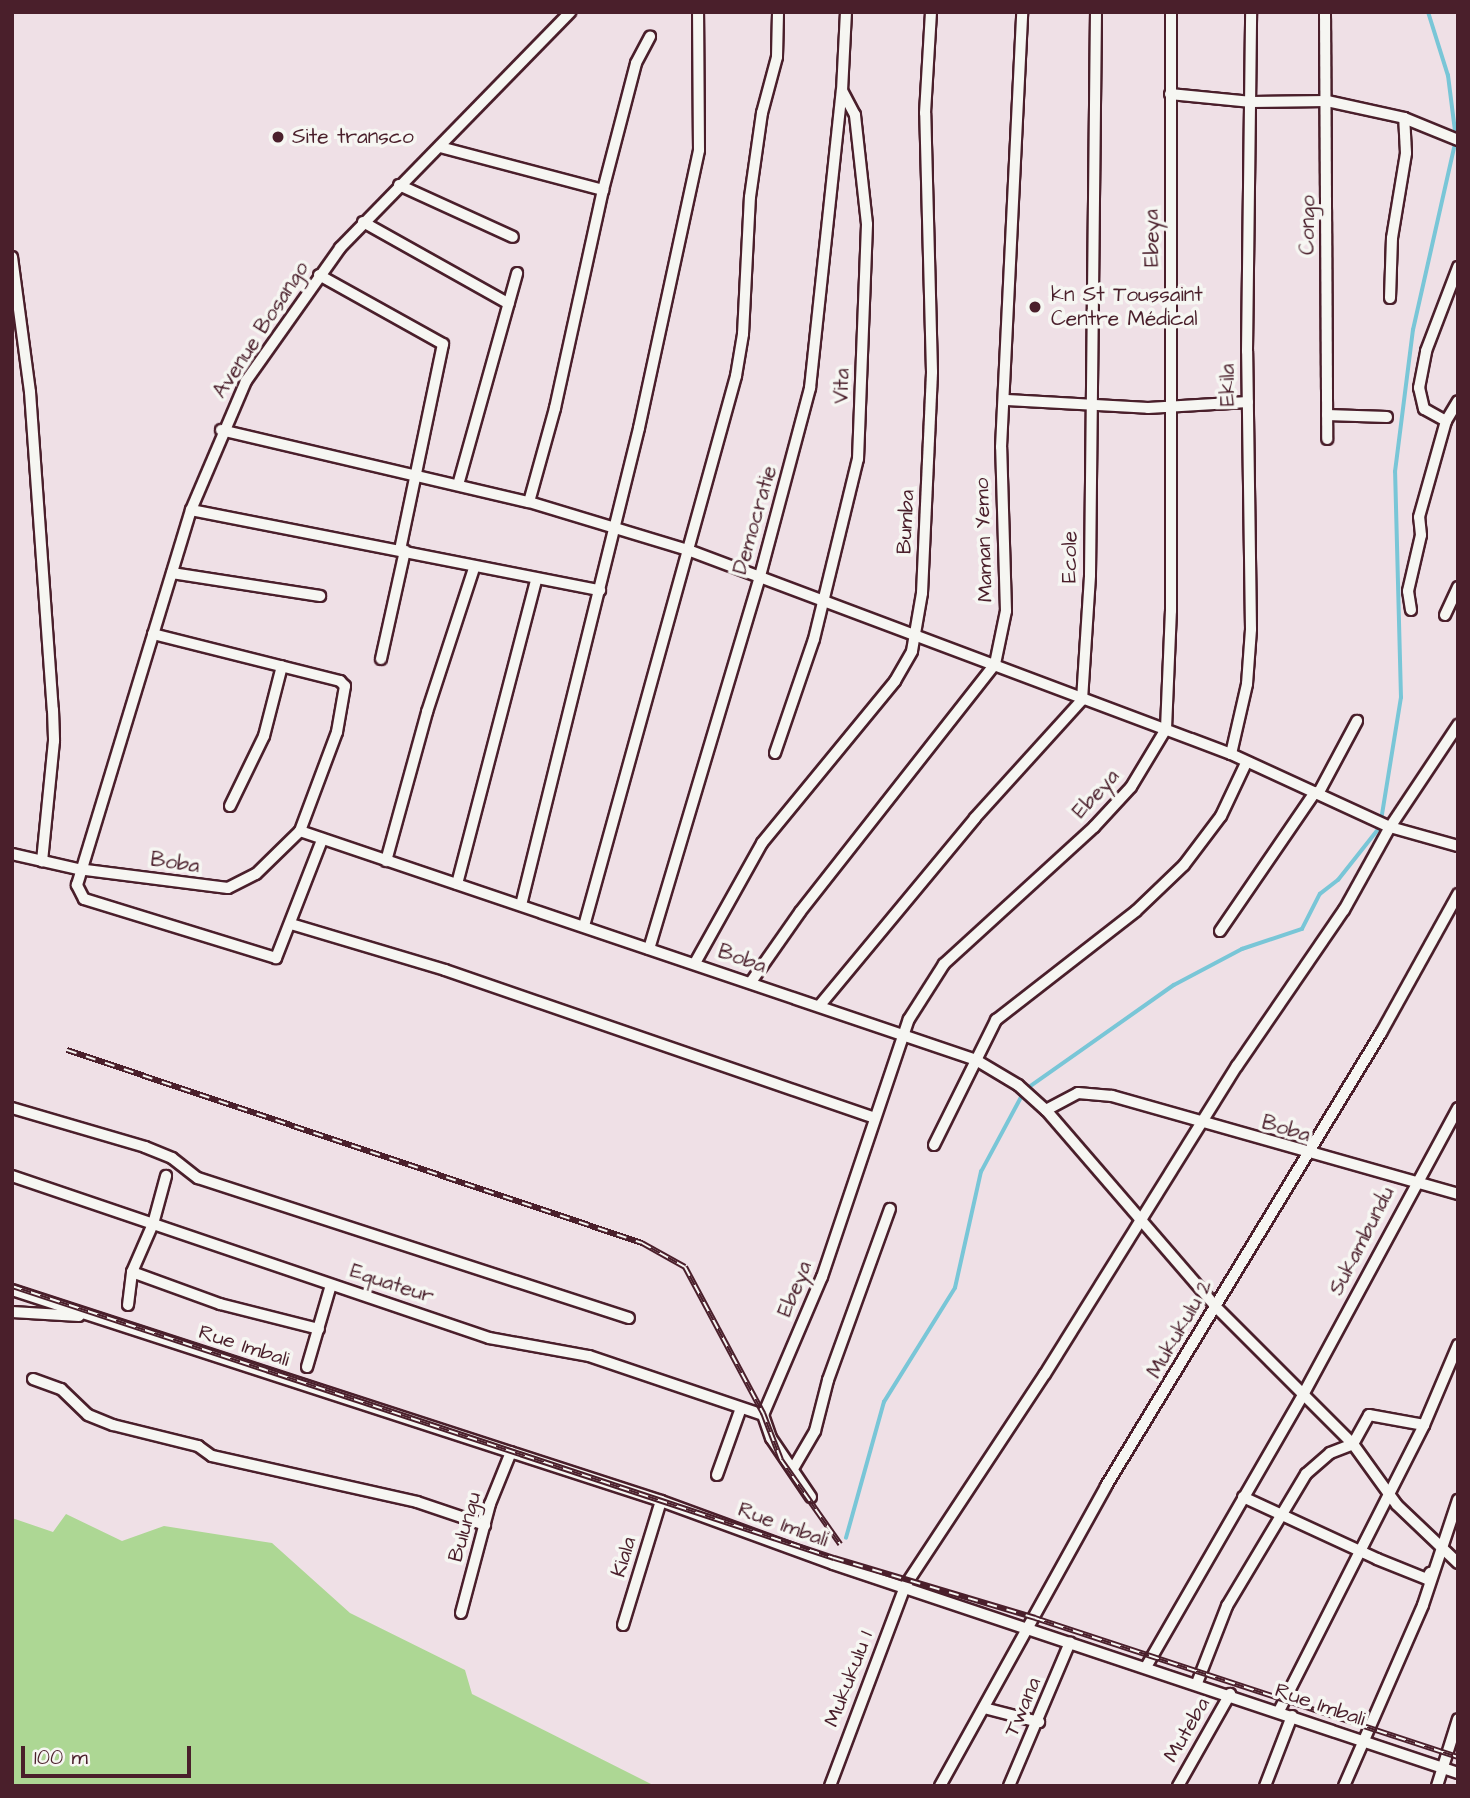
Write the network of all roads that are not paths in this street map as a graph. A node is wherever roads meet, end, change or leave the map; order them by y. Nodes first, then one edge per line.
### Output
1 (570, 12) edge
2 (698, 12) edge
3 (778, 12) edge
4 (846, 12) edge
5 (931, 12) edge
6 (1022, 12) edge
7 (1096, 12) edge
8 (1171, 12) edge
9 (1251, 12) edge
10 (1325, 12) edge
11 (650, 37) dead end
12 (842, 91) junction
13 (1170, 94) junction
14 (1327, 101) junction
15 (1252, 102) junction
16 (1404, 118) junction
17 (1458, 140) edge
18 (440, 147) junction
19 (399, 185) junction
20 (603, 190) junction
21 (363, 222) junction
22 (513, 237) dead end
23 (12, 257) edge
24 (1458, 267) edge
25 (517, 274) dead end
26 (319, 275) junction
27 (1390, 298) dead end
28 (509, 304) junction
29 (1007, 400) junction
30 (1458, 401) edge
31 (1248, 402) junction
32 (1089, 404) junction
33 (1171, 404) junction
34 (1327, 415) junction
35 (1387, 417) dead end
36 (1446, 421) junction
37 (221, 430) junction
38 (1327, 439) dead end
39 (414, 474) junction
40 (458, 485) junction
41 (529, 502) junction
42 (191, 510) junction
43 (615, 527) junction
44 (688, 550) junction
45 (402, 551) junction
46 (474, 568) junction
47 (172, 572) junction
48 (760, 576) junction
49 (536, 581) junction
50 (1458, 587) edge
51 (600, 590) junction
52 (320, 596) dead end
53 (824, 601) junction
54 (1411, 610) dead end
55 (1445, 615) dead end
56 (153, 634) junction
57 (915, 637) junction
58 (381, 659) dead end
59 (995, 664) junction
60 (282, 666) junction
61 (1082, 700) junction
62 (1357, 722) dead end
63 (1458, 724) edge
64 (1166, 729) junction
65 (775, 753) dead end
66 (1231, 754) junction
67 (1247, 763) junction
68 (1317, 793) junction
69 (230, 806) dead end
70 (1390, 827) junction
71 (300, 831) junction
72 (322, 840) junction
73 (1458, 846) edge
74 (12, 854) edge
75 (42, 861) junction
76 (386, 861) junction
77 (78, 869) junction
78 (457, 884) junction
79 (1458, 894) edge
80 (521, 905) junction
81 (291, 924) junction
82 (584, 926) junction
83 (1220, 931) dead end
84 (649, 948) junction
85 (695, 963) junction
86 (751, 982) junction
87 (820, 1005) junction
88 (903, 1033) junction
89 (976, 1060) junction
90 (12, 1108) edge
91 (1458, 1108) edge
92 (1046, 1110) junction
93 (874, 1118) junction
94 (1200, 1124) junction
95 (934, 1146) dead end
96 (1305, 1154) junction
97 (12, 1176) edge
98 (166, 1177) dead end
99 (1413, 1185) junction
100 (1458, 1194) edge
101 (890, 1209) dead end
102 (1141, 1220) junction
103 (153, 1224) junction
104 (132, 1272) junction
105 (331, 1284) junction
106 (12, 1290) edge
107 (128, 1305) dead end
108 (1215, 1306) junction
109 (12, 1312) edge
110 (94, 1317) junction
111 (629, 1318) dead end
112 (319, 1329) junction
113 (1457, 1350) edge
114 (307, 1367) dead end
115 (33, 1379) dead end
116 (1304, 1393) junction
117 (741, 1408) junction
118 (763, 1415) junction
119 (1424, 1425) junction
120 (1353, 1444) junction
121 (511, 1452) junction
122 (794, 1467) junction
123 (717, 1475) dead end
124 (1389, 1489) junction
125 (811, 1497) dead end
126 (1243, 1497) junction
127 (1458, 1500) edge
128 (661, 1501) junction
129 (1279, 1518) junction
130 (485, 1525) junction
131 (1442, 1543) junction
132 (1357, 1550) junction
133 (1458, 1563) edge
134 (1432, 1571) junction
135 (905, 1586) junction
136 (461, 1613) dead end
137 (623, 1625) dead end
138 (1026, 1628) junction
139 (1070, 1642) junction
140 (1146, 1667) junction
141 (1198, 1683) junction
142 (1230, 1695) junction
143 (984, 1708) junction
144 (1279, 1711) junction
145 (1292, 1716) junction
146 (1458, 1719) edge
147 (1038, 1722) junction
148 (1363, 1740) junction
149 (1444, 1769) junction
150 (1458, 1773) edge
151 (830, 1786) edge
152 (940, 1786) edge
153 (1009, 1786) edge
154 (1178, 1786) edge
155 (1265, 1786) edge
156 (1344, 1786) edge
157 (1437, 1786) edge

1 - 18 street, Avenue Bosango
2 - 43 street
3 - 44 street
4 - 12 street, Vita
5 - 57 street, Bumba
6 - 29 street, Maman Yemo
7 - 32 street, Ecole
8 - 13 street, Ebeya
9 - 15 street, Ekila
10 - 14 street, Congo
11 - 20 street
12 - 48 street, Democratie
12 - 53 street, Vita
13 - 15 street
13 - 33 street, Ebeya
14 - 15 street
14 - 16 street
14 - 34 street, Congo
15 - 31 street, Ekila
16 - 17 street
16 - 27 street
18 - 19 street, Avenue Bosango
18 - 20 street
19 - 21 street, Avenue Bosango
19 - 22 street
20 - 41 street
21 - 26 street, Avenue Bosango
21 - 28 street
23 - 75 street
24 - 36 street
25 - 28 street
26 - 37 street, Avenue Bosango
26 - 39 street
28 - 40 street
29 - 32 street
29 - 59 street, Maman Yemo
30 - 36 street
31 - 33 street
31 - 66 street, Ekila
32 - 33 street
32 - 61 street, Ecole
33 - 64 street, Ebeya
34 - 35 street
34 - 38 street, Congo
36 - 54 street
37 - 39 street
37 - 42 street, Avenue Bosango
39 - 40 street
39 - 45 street
40 - 41 street
41 - 43 street
42 - 45 street
42 - 47 street, Avenue Bosango
43 - 44 street
43 - 51 street
44 - 48 street
44 - 82 street
45 - 46 street
45 - 58 street
46 - 49 street
46 - 76 street
47 - 52 street
47 - 56 street, Avenue Bosango
48 - 53 street
48 - 84 street, Democratie
49 - 51 street
49 - 78 street
50 - 55 street
51 - 80 street
53 - 57 street
53 - 65 street, Vita
56 - 60 street
56 - 77 street, Avenue Bosango
57 - 59 street
57 - 85 street, Bumba
59 - 61 street
59 - 86 street, Maman Yemo
60 - 69 street
60 - 71 street
61 - 64 street
61 - 87 street
62 - 68 street
63 - 70 street, Mukukulu 1
64 - 66 street
64 - 88 street, Ebeya
66 - 67 street
67 - 68 street
67 - 89 street
68 - 70 street
68 - 83 street
70 - 73 street
70 - 94 street, Mukukulu 1
71 - 72 street, Boba
71 - 77 street, Boba
72 - 76 street, Boba
72 - 81 street
74 - 75 street, Boba
75 - 77 street, Boba
76 - 78 street, Boba
77 - 81 street
78 - 80 street, Boba
79 - 96 street, Mukukulu 2
80 - 82 street, Boba
81 - 93 street
82 - 84 street, Boba
84 - 85 street, Boba
85 - 86 street, Boba
86 - 87 street, Boba
87 - 88 street, Boba
88 - 89 street, Boba
88 - 93 street, Ebeya
89 - 92 street, Boba
89 - 95 street
90 - 111 street
91 - 99 street, Sukambundu
92 - 94 street, Boba
92 - 102 street
93 - 118 street, Ebeya
94 - 96 street, Boba
94 - 102 street, Mukukulu 1
96 - 99 street, Boba
96 - 108 street, Mukukulu 2
97 - 103 street, Equateur
98 - 103 street
99 - 100 street, Boba
99 - 116 street, Sukambundu
101 - 122 street
102 - 108 street
102 - 135 street, Mukukulu 1
103 - 104 street
103 - 105 street, Equateur
104 - 107 street
104 - 112 street
105 - 112 street
105 - 117 street, Equateur
106 - 110 street
108 - 116 street
108 - 138 street, Mukukulu 2
109 - 110 street
110 - 121 street, Rue Imbali
112 - 114 street
113 - 119 street
115 - 130 street
116 - 120 street
116 - 126 street, Sukambundu
117 - 118 street, Equateur
117 - 123 street
118 - 122 street
119 - 120 street
119 - 124 street
120 - 124 street
120 - 129 street
121 - 128 street, Rue Imbali
121 - 130 street, Bulungu
122 - 125 street
124 - 131 street
124 - 132 street
126 - 129 street
126 - 140 street, Sukambundu
127 - 131 street
128 - 135 street, Rue Imbali
128 - 137 street, Kiala
129 - 132 street
129 - 141 street
130 - 136 street, Bulungu
131 - 133 street
131 - 134 street
132 - 134 street
132 - 144 street
134 - 148 street
135 - 138 street, Rue Imbali
135 - 151 street, Mukukulu 1
138 - 139 street, Rue Imbali
138 - 143 street, Mukukulu 2
139 - 140 street, Rue Imbali
139 - 147 street, Twana
140 - 141 street, Rue Imbali
141 - 142 street, Rue Imbali
142 - 144 street, Rue Imbali
142 - 154 street, Muteba
143 - 147 street
143 - 152 street, Mukukulu 2
144 - 145 street, Rue Imbali
145 - 148 street, Rue Imbali
145 - 155 street
146 - 149 street
147 - 153 street, Twana
148 - 149 street, Rue Imbali
148 - 156 street
149 - 150 street, Rue Imbali
149 - 157 street

